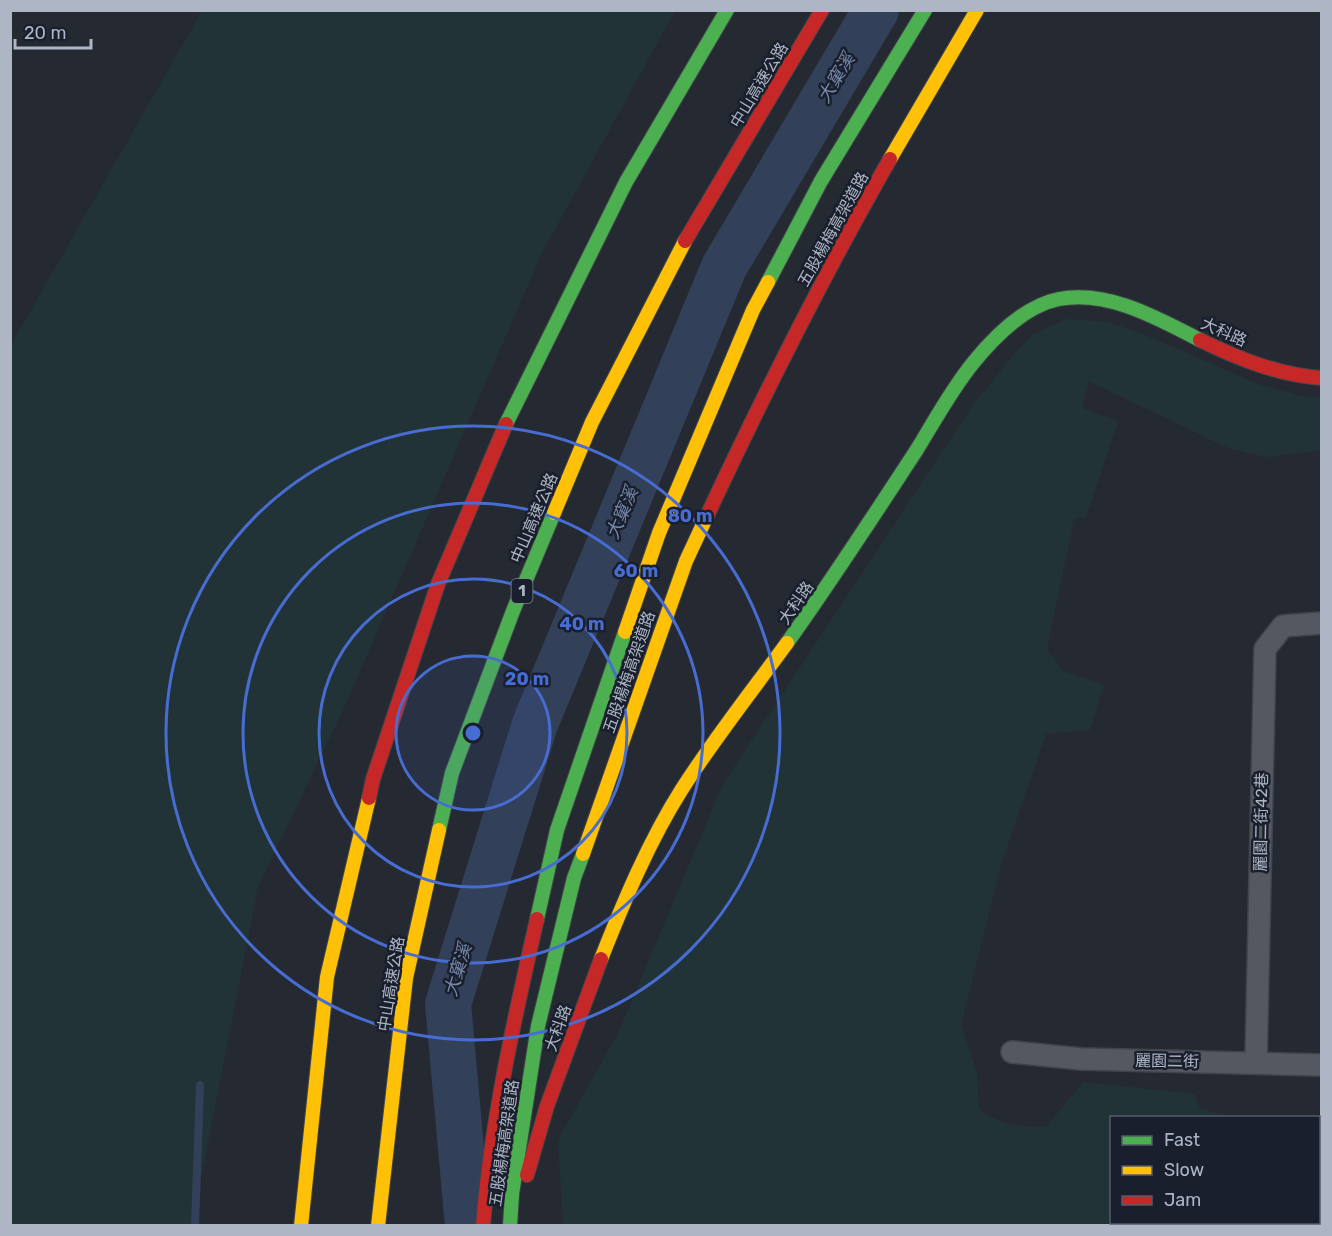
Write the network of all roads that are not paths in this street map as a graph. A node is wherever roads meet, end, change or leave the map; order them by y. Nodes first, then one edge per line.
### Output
1 (727, 10) edge
2 (822, 10) edge
3 (926, 10) edge
4 (977, 10) edge
5 (1322, 378) edge
6 (1322, 622) edge
7 (1012, 1052) dead end
8 (1256, 1063) junction
9 (1322, 1065) edge
10 (301, 1226) edge
11 (378, 1226) edge
12 (483, 1226) edge
13 (510, 1226) edge
14 (520, 1226) edge

1 - 10 main road
2 - 11 main road, 中山高速公路 / 1
3 - 12 main road, 五股楊梅高架道路
4 - 13 main road, 五股楊梅高架道路
5 - 14 main road, 大科路
6 - 8 street, 麗園二街42巷
7 - 8 street, 麗園二街
8 - 9 street, 麗園二街

